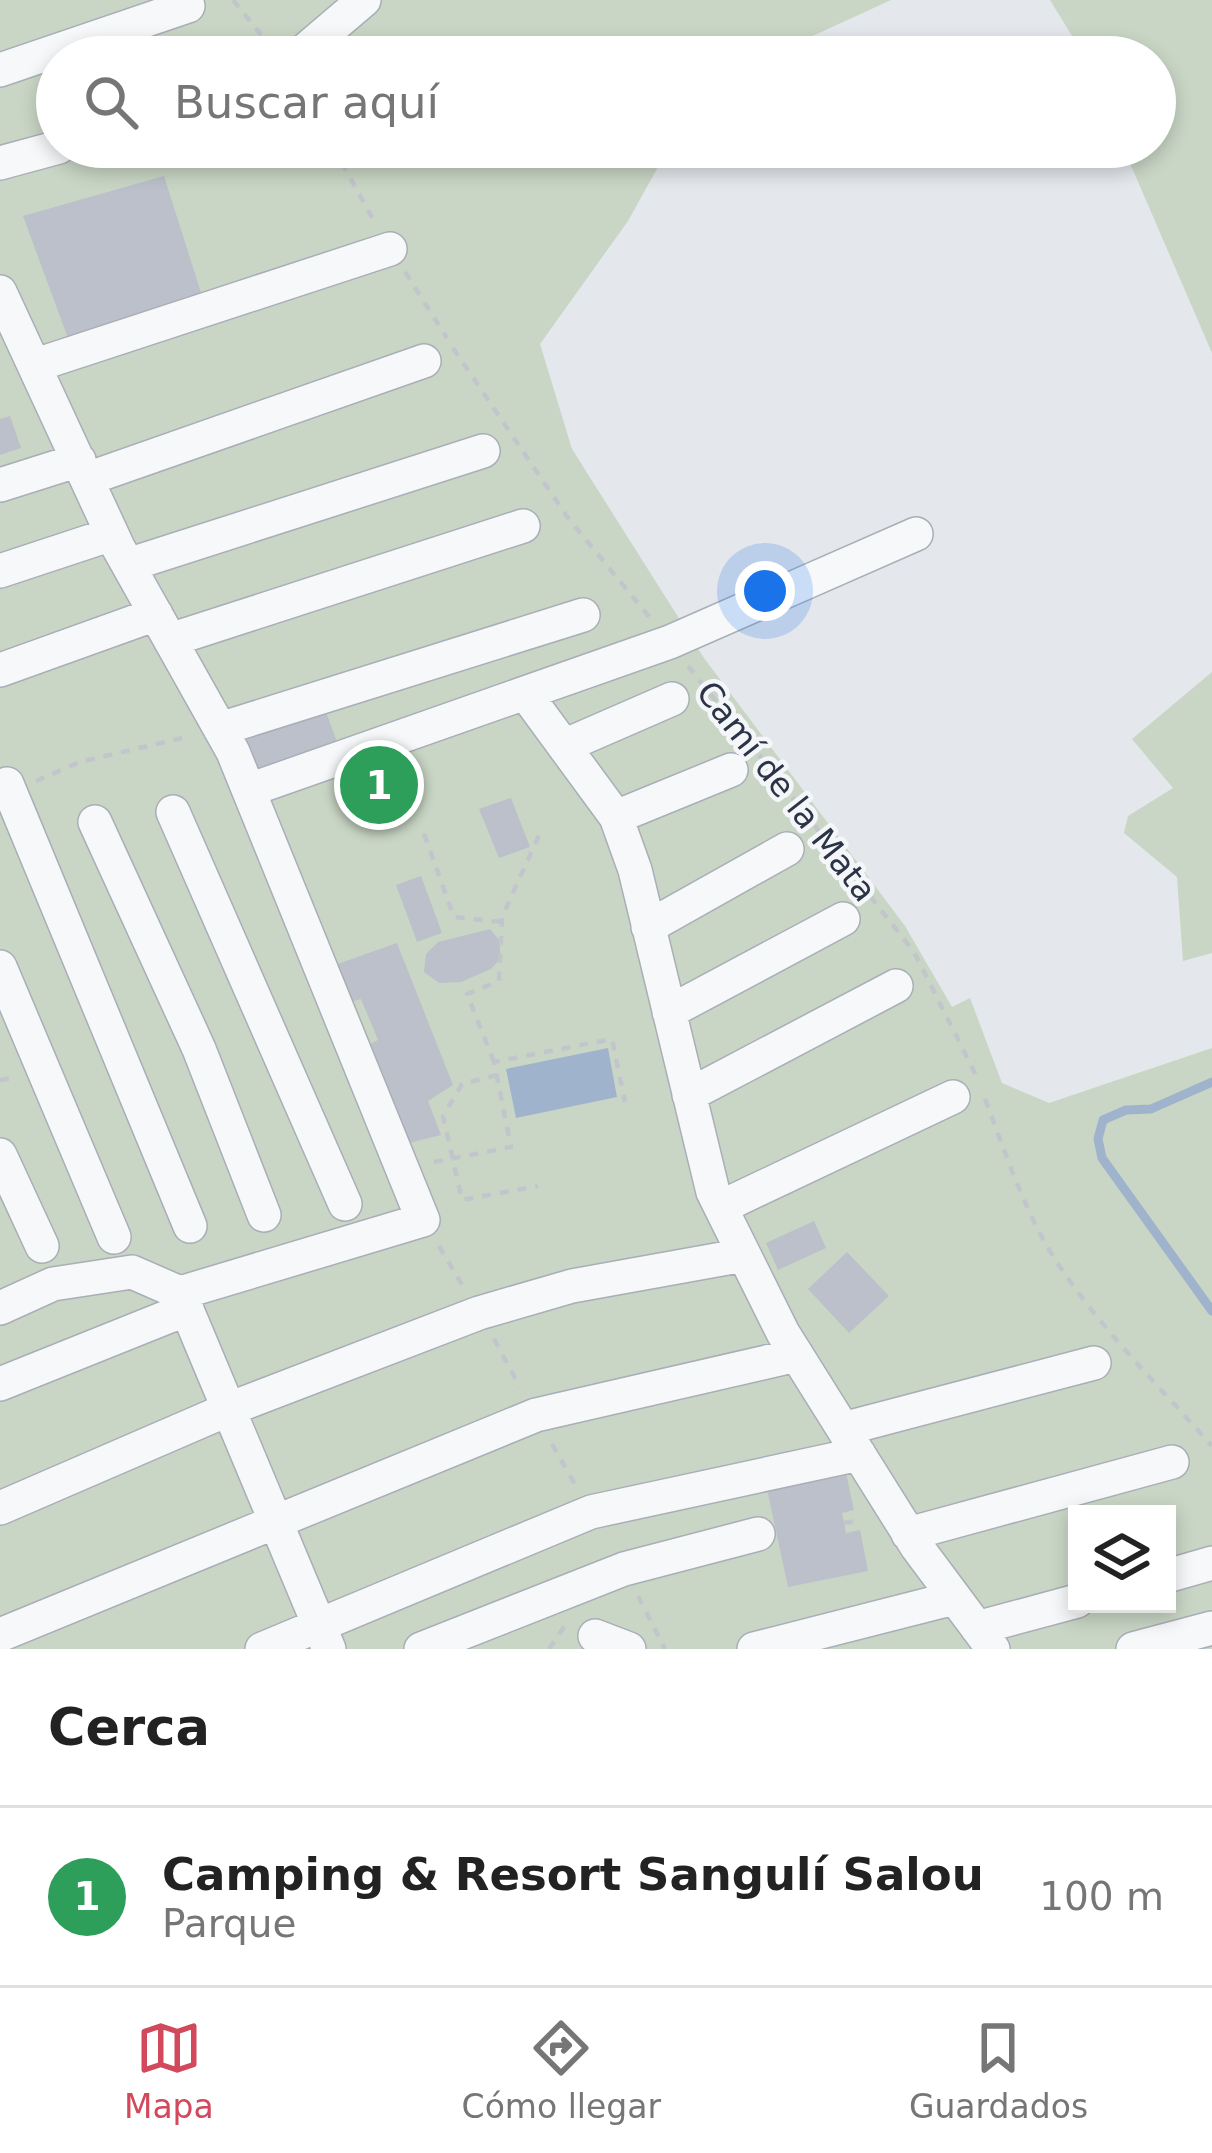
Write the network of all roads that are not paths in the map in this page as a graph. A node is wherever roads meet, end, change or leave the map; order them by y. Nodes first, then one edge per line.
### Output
1 (364, 0) edge
2 (188, 6) dead end
3 (100, 36) edge
4 (322, 36) edge
5 (36, 58) edge
6 (0, 70) edge
7 (36, 153) edge
8 (0, 163) edge
9 (390, 249) road end
10 (0, 292) edge
11 (424, 361) dead end
12 (36, 365) junction
13 (483, 451) dead end
14 (83, 470) junction
15 (0, 485) edge
16 (523, 526) dead end
17 (112, 534) junction
18 (916, 534) dead end
19 (128, 565) junction
20 (0, 571) edge
21 (583, 615) dead end
22 (163, 627) junction
23 (0, 670) edge
24 (525, 693) junction
25 (672, 699) dead end
26 (220, 729) junction
27 (564, 746) junction
28 (731, 770) dead end
29 (7, 784) road end
30 (249, 790) junction
31 (173, 812) dead end
32 (616, 817) junction
33 (95, 822) dead end
34 (787, 849) dead end
35 (843, 919) dead end
36 (648, 927) junction
37 (0, 967) edge
38 (896, 986) dead end
39 (669, 1012) junction
40 (689, 1095) junction
41 (953, 1097) dead end
42 (4, 1175) edge
43 (345, 1204) dead end
44 (721, 1207) junction
45 (264, 1215) dead end
46 (190, 1226) dead end
47 (114, 1237) dead end
48 (42, 1246) dead end
49 (744, 1255) junction
50 (184, 1301) junction
51 (0, 1308) edge
52 (797, 1355) junction
53 (1094, 1363) dead end
54 (0, 1384) edge
55 (229, 1409) junction
56 (851, 1442) junction
57 (1172, 1462) dead end
58 (0, 1508) edge
59 (274, 1519) junction
60 (758, 1534) dead end
61 (908, 1534) junction
62 (1212, 1563) edge
63 (1176, 1573) edge
64 (954, 1598) junction
65 (1068, 1605) edge
66 (1212, 1628) edge
67 (0, 1635) edge
68 (595, 1636) dead end
69 (323, 1637) edge
70 (985, 1639) edge
71 (262, 1649) edge
72 (421, 1649) edge
73 (629, 1649) edge
74 (754, 1649) edge
75 (1133, 1649) edge

1 - 4 lane
2 - 3 lane
5 - 6 lane
7 - 8 lane
9 - 12 lane
10 - 12 lane
11 - 14 lane
12 - 14 lane
13 - 19 lane
14 - 15 lane
14 - 17 lane
16 - 22 lane
17 - 19 lane
17 - 20 lane
18 - 24 lane
19 - 22 lane
21 - 26 lane
22 - 23 lane
22 - 26 lane
24 - 27 lane
24 - 30 lane
25 - 27 lane
26 - 30 lane
27 - 32 lane
28 - 32 lane
29 - 46 lane
30 - 50 lane
31 - 43 lane
32 - 36 lane
33 - 45 lane
34 - 36 lane
35 - 39 lane
36 - 39 lane
37 - 47 lane
38 - 40 lane
39 - 40 lane
40 - 44 lane
41 - 44 lane
42 - 48 lane
44 - 49 lane
49 - 52 lane
49 - 55 lane
50 - 51 lane
50 - 54 lane
50 - 55 lane
52 - 56 lane
52 - 59 lane
53 - 56 lane
55 - 58 lane
55 - 59 lane
56 - 61 lane
56 - 69 lane
57 - 61 lane
59 - 67 lane
59 - 69 lane
60 - 72 lane
61 - 64 lane
62 - 63 lane
64 - 70 lane
64 - 74 lane
65 - 70 lane
66 - 75 lane
68 - 73 lane
69 - 71 lane

